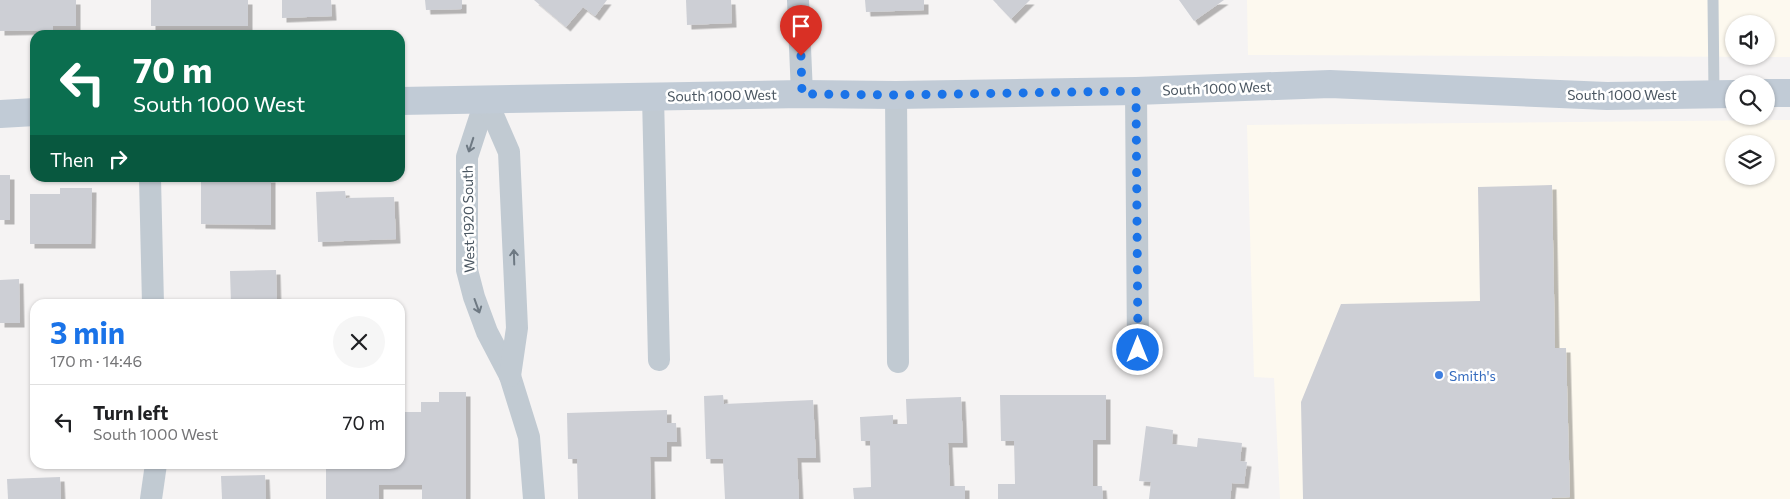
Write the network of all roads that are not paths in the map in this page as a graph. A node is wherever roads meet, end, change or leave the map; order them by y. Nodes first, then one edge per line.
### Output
1 (798, 0) edge
2 (1713, 0) edge
3 (1136, 91) junction
4 (1775, 93) edge
5 (1790, 93) edge
6 (802, 94) junction
7 (1724, 94) edge
8 (896, 95) junction
9 (653, 96) junction
10 (486, 99) junction
11 (405, 101) edge
12 (30, 112) edge
13 (0, 114) edge
14 (150, 182) edge
15 (153, 299) edge
16 (1138, 350) dead end
17 (659, 360) dead end
18 (898, 362) dead end
19 (510, 376) junction
20 (155, 469) edge
21 (151, 499) edge
22 (534, 499) edge

1 - 6 street
2 - 7 lane
3 - 7 main road, South 1000 West
3 - 8 main road, South 1000 West
3 - 16 street
4 - 5 main road
6 - 8 main road, South 1000 West
6 - 9 main road, South 1000 West
8 - 18 street
9 - 10 main road, South 1000 West
9 - 17 street
10 - 11 main road, South 1000 West
19 -> 10 street, West 1920 South
10 -> 19 street, West 1920 South
12 - 13 main road
14 - 15 street
19 - 22 street, West 1920 South
20 - 21 street

